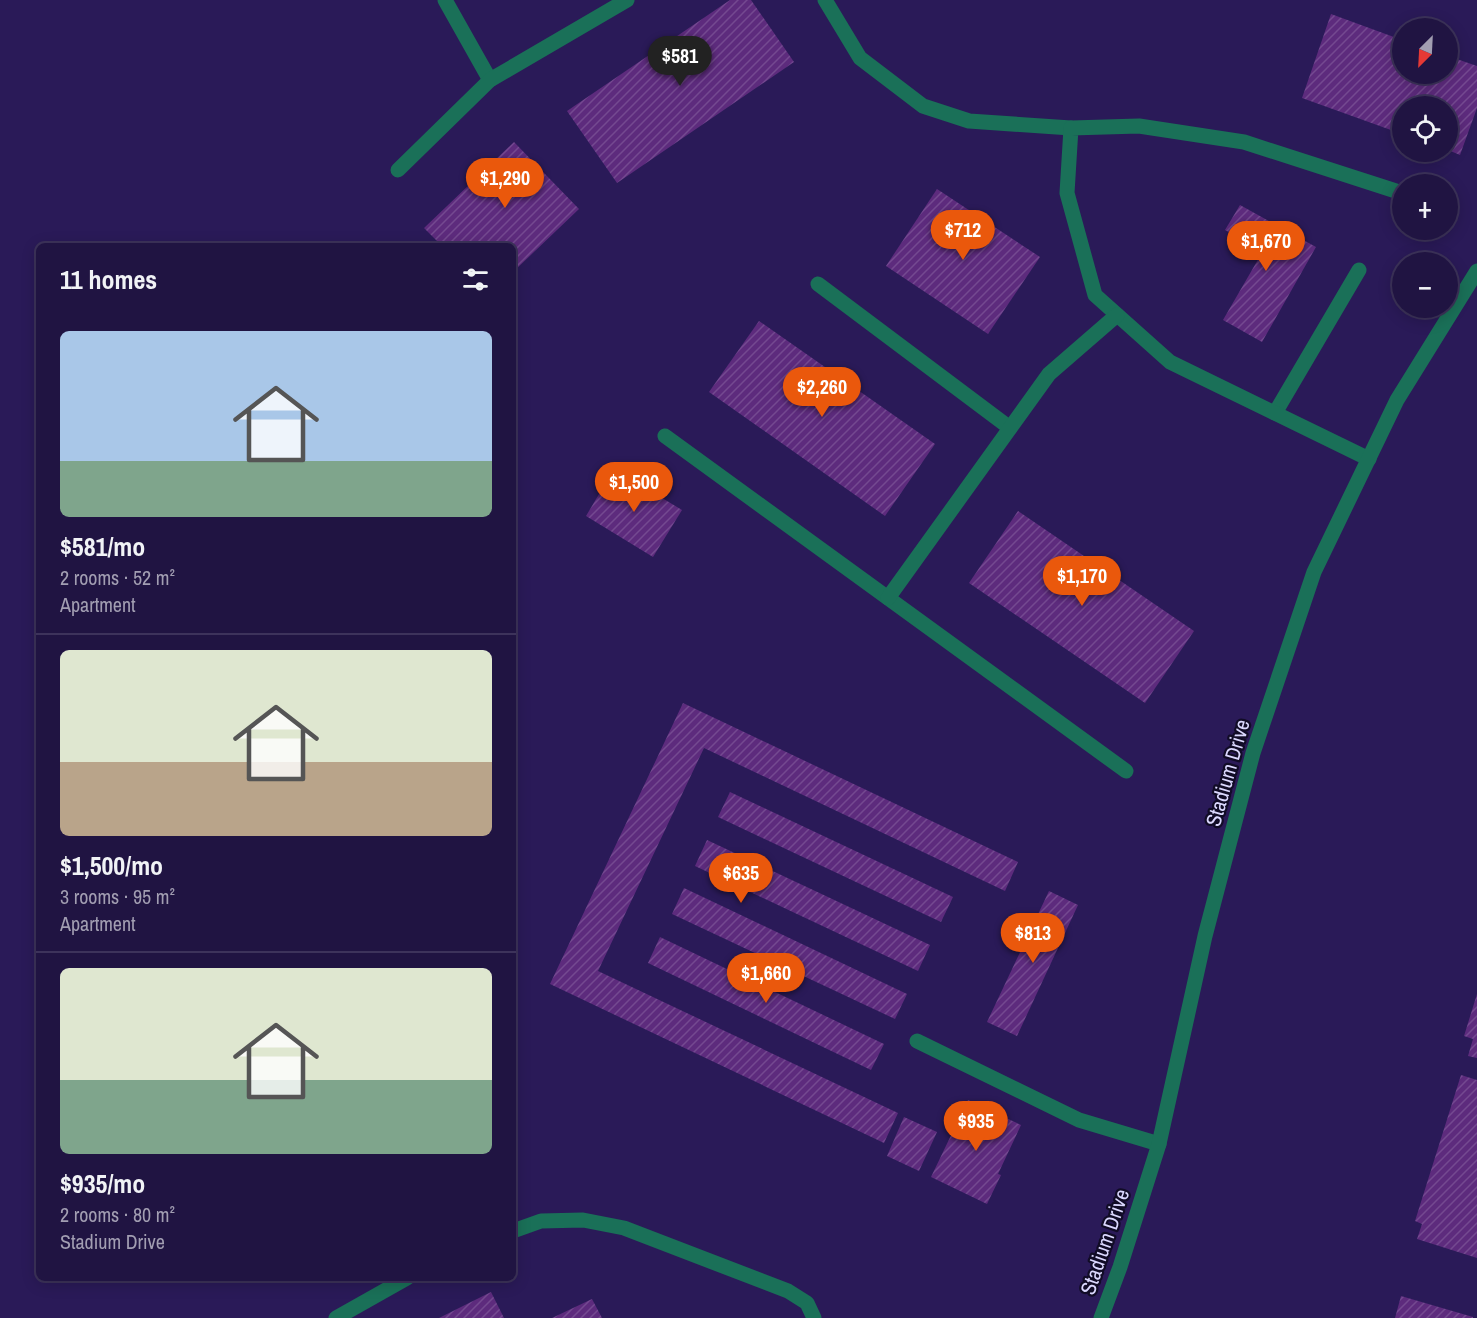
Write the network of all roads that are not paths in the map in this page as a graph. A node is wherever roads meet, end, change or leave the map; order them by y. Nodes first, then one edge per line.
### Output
1 (445, 0) edge
2 (627, 0) edge
3 (825, 0) edge
4 (490, 80) junction
5 (1071, 128) junction
6 (398, 170) dead end
7 (1392, 190) edge
8 (1359, 270) dead end
9 (1477, 271) edge
10 (818, 284) dead end
11 (1117, 315) junction
12 (1275, 413) junction
13 (1010, 428) junction
14 (665, 435) dead end
15 (1369, 459) junction
16 (888, 598) junction
17 (1126, 771) dead end
18 (917, 1041) dead end
19 (1159, 1144) junction
20 (516, 1230) edge
21 (402, 1281) edge
22 (336, 1318) edge
23 (814, 1318) edge
24 (1101, 1318) edge

1 - 4 street
2 - 4 street
3 - 5 street
4 - 6 street
5 - 7 street
5 - 11 street
8 - 12 street
9 - 15 street, Stadium Drive
10 - 13 street
11 - 12 street
11 - 13 street
12 - 15 street
13 - 16 street
14 - 16 street
15 - 19 street, Stadium Drive
16 - 17 street
18 - 19 street
19 - 24 street, Stadium Drive
20 - 23 street
21 - 22 street

